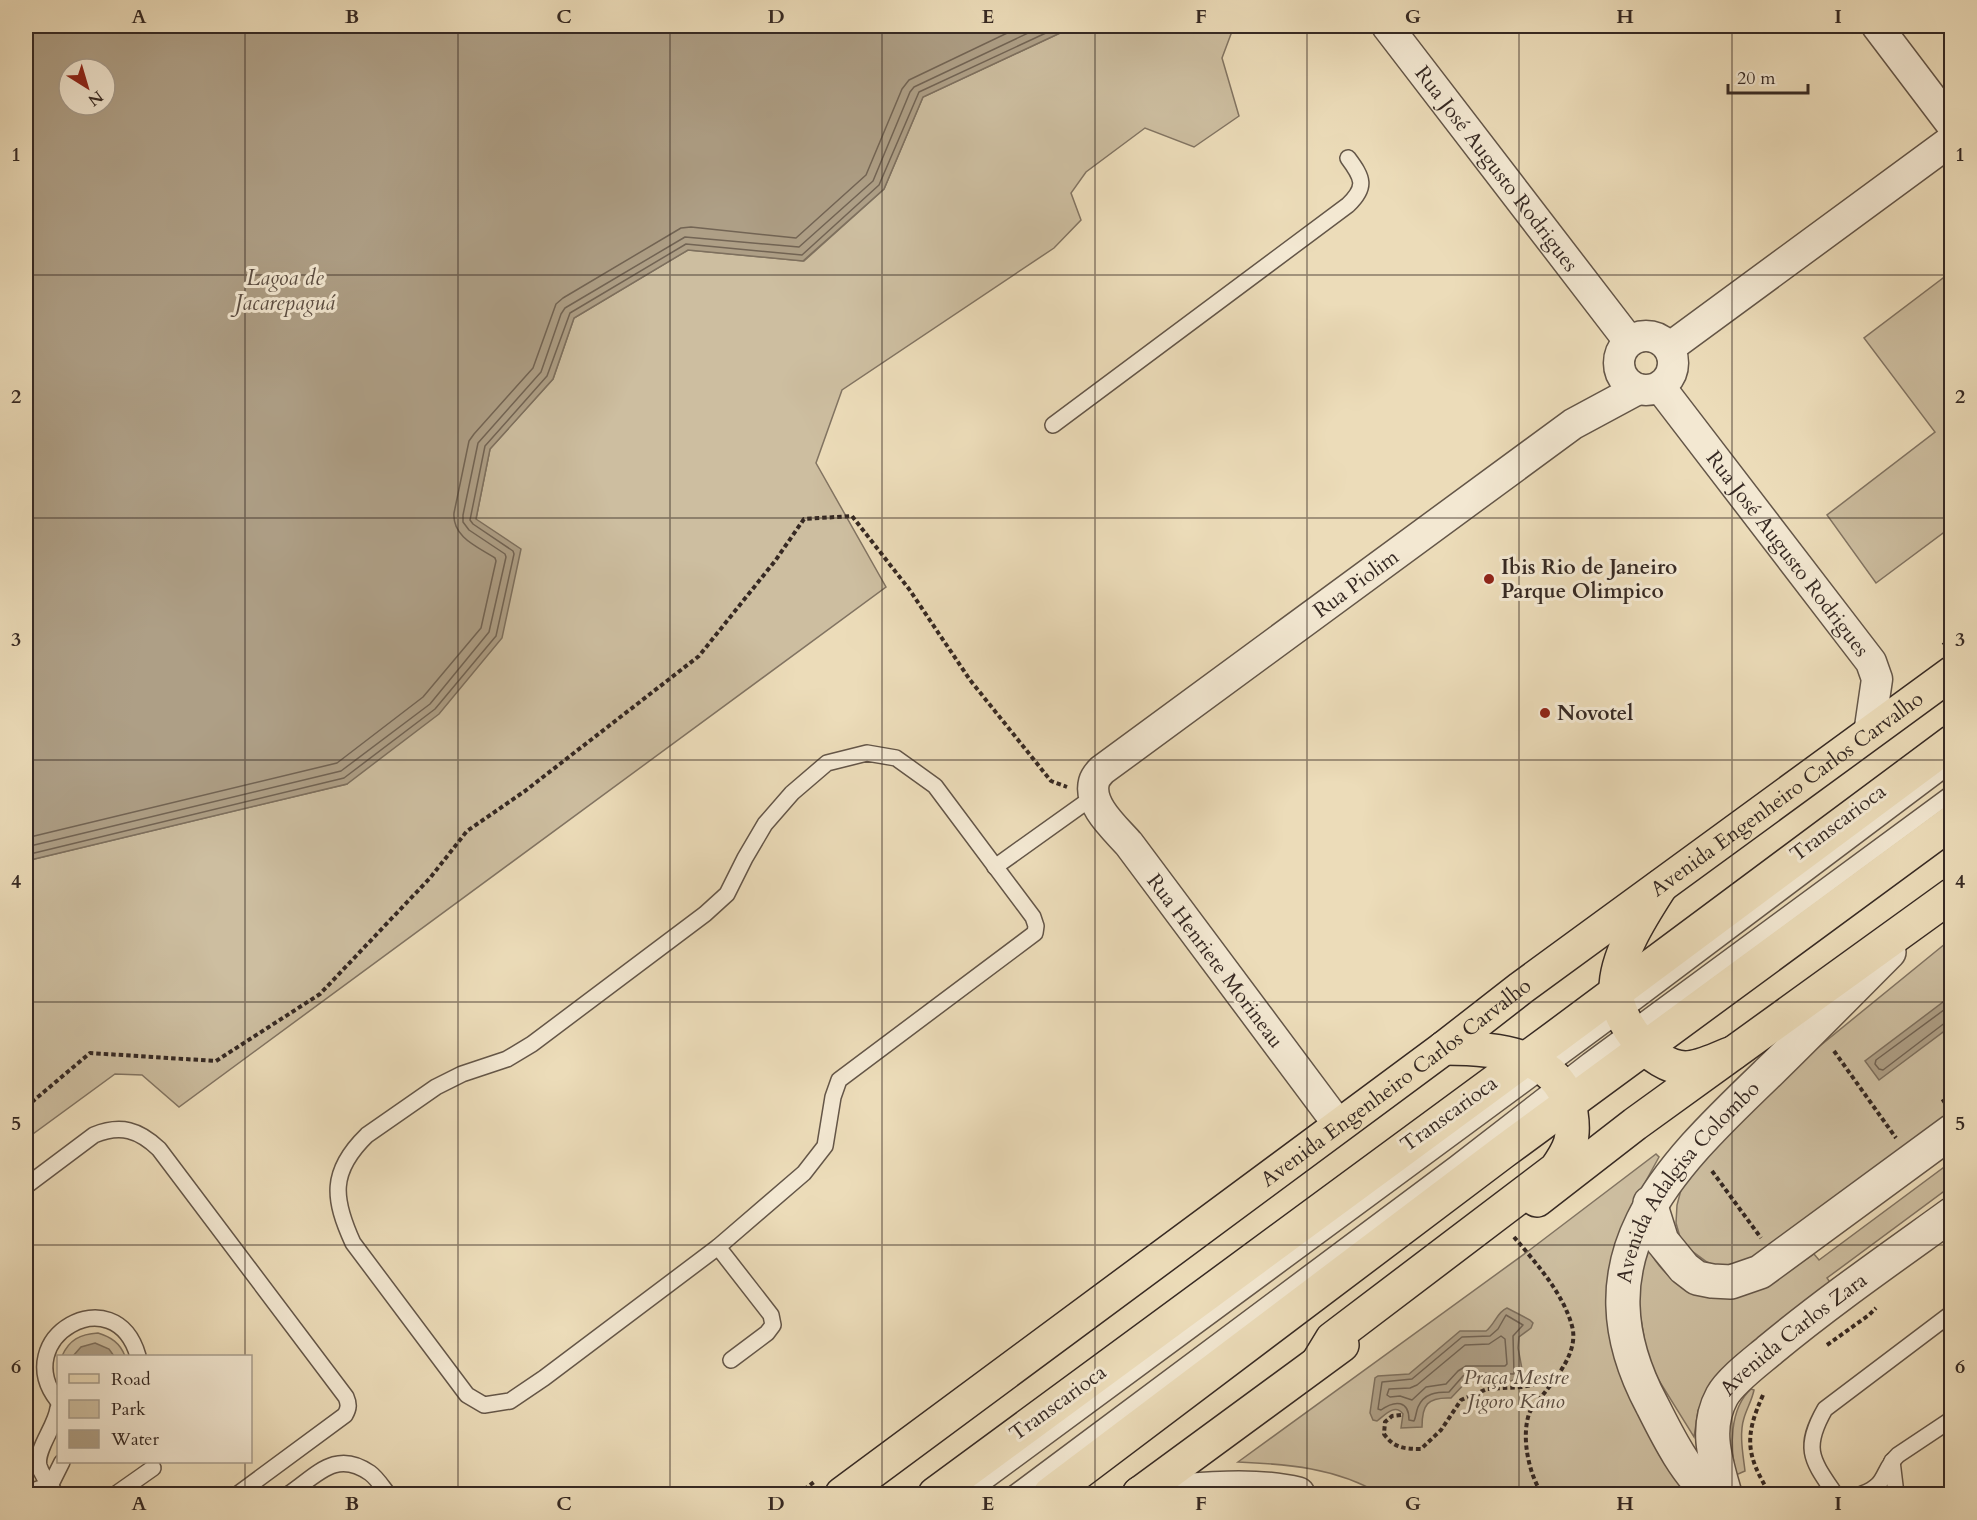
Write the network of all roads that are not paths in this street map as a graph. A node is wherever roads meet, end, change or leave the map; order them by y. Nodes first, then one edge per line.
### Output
1 (1387, 26) edge
2 (1877, 26) edge
3 (1952, 125) edge
4 (1952, 140) edge
5 (1348, 158) dead end
6 (1629, 341) junction
7 (1669, 348) junction
8 (1649, 388) junction
9 (1053, 425) dead end
10 (1952, 673) edge
11 (1869, 734) junction
12 (1952, 742) edge
13 (1952, 764) edge
14 (1952, 793) edge
15 (1093, 797) junction
16 (1952, 822) edge
17 (995, 867) junction
18 (1661, 886) junction
19 (1952, 895) edge
20 (1923, 916) junction
21 (1628, 1020) junction
22 (1444, 1048) junction
23 (1733, 1053) junction
24 (1550, 1078) junction
25 (1338, 1124) junction
26 (1952, 1131) edge
27 (26, 1186) edge
28 (1650, 1203) junction
29 (1952, 1214) edge
30 (718, 1247) junction
31 (1952, 1313) edge
32 (138, 1355) edge
33 (731, 1360) dead end
34 (1318, 1362) junction
35 (57, 1403) edge
36 (1952, 1419) edge
37 (1141, 1427) junction
38 (1892, 1461) junction
39 (61, 1463) edge
40 (153, 1468) dead end
41 (312, 1488) edge
42 (1832, 1490) edge
43 (50, 1491) edge
44 (26, 1493) edge
45 (1289, 1493) edge
46 (116, 1494) edge
47 (238, 1494) edge
48 (289, 1494) edge
49 (388, 1494) edge
50 (842, 1494) edge
51 (935, 1494) edge
52 (969, 1494) edge
53 (1013, 1494) edge
54 (1050, 1494) edge
55 (1074, 1494) edge
56 (1139, 1494) edge
57 (1712, 1494) edge
58 (1725, 1494) edge
59 (1852, 1494) edge
60 (1862, 1494) edge
61 (1896, 1494) edge

1 - 6 street, Rua José Augusto Rodrigues
2 - 3 street
4 - 7 street
5 - 9 lane
6 - 7 street
6 - 8 street
7 - 8 street
8 - 11 street, Rua José Augusto Rodrigues
8 - 15 street, Rua Piolim
10 - 11 main road, Avenida Engenheiro Carlos Carvalho
11 - 18 main road, Avenida Engenheiro Carlos Carvalho
12 - 21 main road
13 - 21 lane, Transcarioca
14 - 21 lane, Transcarioca
15 - 17 lane
15 - 25 street, Rua Henriete Morineau
16 - 21 main road
17 - 30 lane
17 - 30 lane
18 - 21 main road
18 - 22 main road, Avenida Engenheiro Carlos Carvalho
19 - 20 main road
20 - 23 main road
20 - 28 street, Avenida Adalgisa Colombo
21 - 23 main road
21 - 24 main road
21 - 24 main road
22 - 24 main road
22 - 25 main road, Avenida Engenheiro Carlos Carvalho
23 - 34 main road
24 - 34 main road
24 - 37 main road
24 - 51 main road
24 - 52 lane, Transcarioca
24 - 53 lane, Transcarioca
25 - 50 main road, Avenida Engenheiro Carlos Carvalho
26 - 28 street
27 - 47 lane
28 - 57 street, Avenida Adalgisa Colombo
29 - 58 street, Avenida Carlos Zara
30 - 33 lane
31 - 42 lane
32 - 35 lane
34 - 56 main road
35 - 43 lane
36 - 38 lane
37 - 54 main road
37 - 55 main road
38 - 60 lane
38 - 61 lane
39 - 43 lane
40 - 46 lane
41 - 48 lane
41 - 49 lane
42 - 59 lane
43 - 44 lane
45 - 56 street

